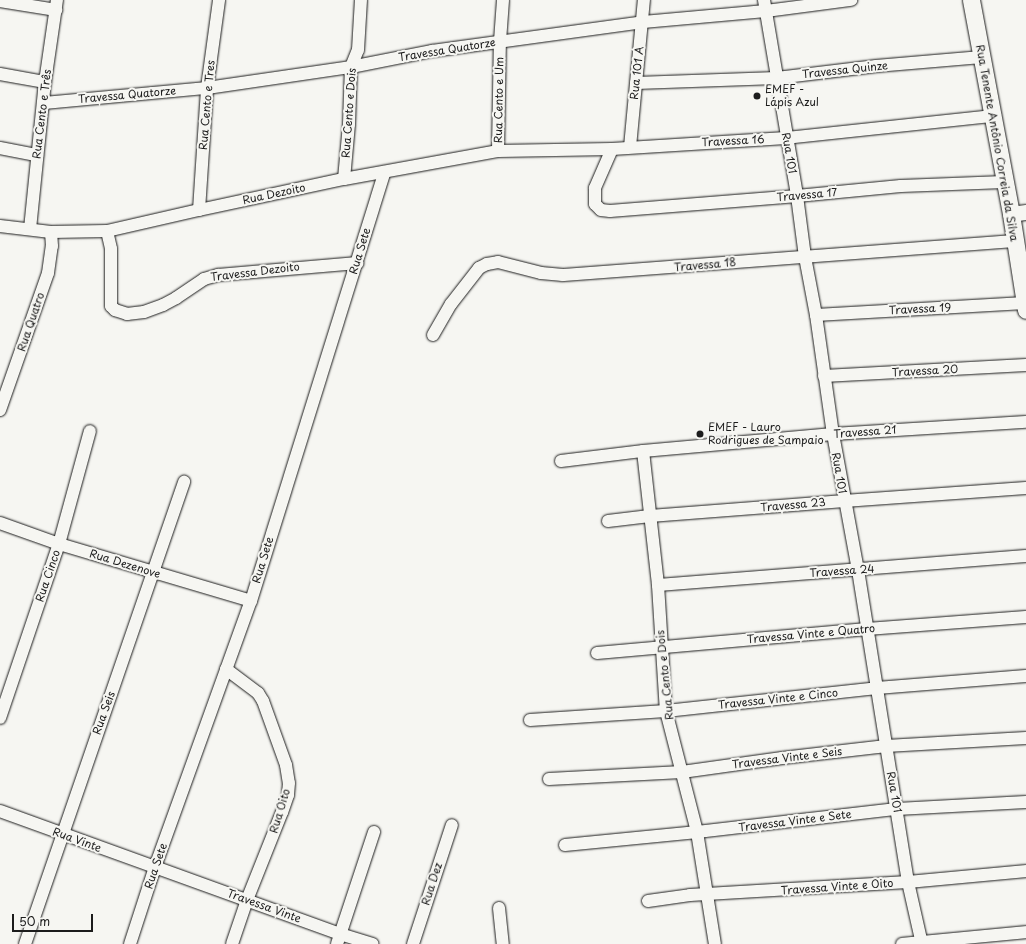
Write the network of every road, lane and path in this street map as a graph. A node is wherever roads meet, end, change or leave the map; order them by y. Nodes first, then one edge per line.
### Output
1 (0, 0) edge
2 (219, 0) edge
3 (361, 0) edge
4 (504, 0) edge
5 (644, 0) edge
6 (851, 0) edge
7 (971, 0) edge
8 (56, 5) edge
9 (765, 5) edge
10 (643, 22) junction
11 (500, 41) junction
12 (982, 57) junction
13 (351, 67) junction
14 (0, 74) edge
15 (777, 78) junction
16 (45, 82) junction
17 (636, 83) junction
18 (207, 88) junction
19 (44, 103) junction
20 (992, 116) junction
21 (786, 138) junction
22 (630, 147) junction
23 (0, 148) edge
24 (612, 150) junction
25 (498, 152) junction
26 (37, 155) junction
27 (385, 172) junction
28 (344, 179) junction
29 (1004, 182) junction
30 (798, 196) junction
31 (198, 210) junction
32 (1018, 213) edge
33 (0, 226) edge
34 (30, 229) junction
35 (51, 232) junction
36 (108, 232) junction
37 (1015, 241) junction
38 (805, 257) junction
39 (357, 263) junction
40 (1025, 307) edge
41 (816, 315) junction
42 (433, 335) dead end
43 (1026, 365) edge
44 (824, 376) junction
45 (0, 410) edge
46 (1026, 422) edge
47 (90, 431) dead end
48 (833, 434) junction
49 (643, 450) junction
50 (561, 460) dead end
51 (184, 482) dead end
52 (1026, 488) edge
53 (844, 501) junction
54 (650, 516) junction
55 (608, 521) dead end
56 (0, 523) edge
57 (59, 544) junction
58 (1026, 556) edge
59 (858, 570) junction
60 (154, 573) junction
61 (658, 585) junction
62 (250, 601) junction
63 (1026, 617) edge
64 (867, 628) junction
65 (661, 648) junction
66 (597, 653) dead end
67 (226, 669) junction
68 (1026, 676) edge
69 (877, 688) junction
70 (666, 711) junction
71 (0, 718) edge
72 (530, 720) dead end
73 (1026, 738) edge
74 (886, 746) junction
75 (682, 772) junction
76 (549, 779) dead end
77 (1026, 802) edge
78 (897, 809) junction
79 (0, 811) edge
80 (452, 825) dead end
81 (374, 832) dead end
82 (697, 832) junction
83 (61, 834) junction
84 (565, 845) dead end
85 (155, 867) junction
86 (1026, 871) edge
87 (908, 882) junction
88 (707, 895) junction
89 (247, 900) junction
90 (648, 901) dead end
91 (499, 908) dead end
92 (1026, 932) edge
93 (338, 939) edge
94 (922, 943) edge
95 (25, 944) edge
96 (130, 944) edge
97 (232, 944) edge
98 (374, 944) edge
99 (413, 944) edge
100 (503, 944) edge
101 (715, 944) edge
102 (902, 944) edge

1 - 8 street
2 - 18 street, Rua Cento e Tres
3 - 13 street, Rua Cento e Dois
4 - 11 street, Rua Cento e Um
5 - 10 street, Rua 101 A
6 - 9 street, Travessa Quatorze
7 - 12 main road, Rua Tenente Antônio Correia da Silva
8 - 16 street, Rua Cento e Três
9 - 10 street, Travessa Quatorze
9 - 15 street, Rua 101
10 - 11 street, Travessa Quatorze
10 - 17 street, Rua 101 A
11 - 13 street, Travessa Quatorze
11 - 25 street, Rua Cento e Um
12 - 15 street, Travessa Quinze
12 - 20 main road, Rua Tenente Antônio Correia da Silva
13 - 18 street, Travessa Quatorze
13 - 28 street, Rua Cento e Dois
14 - 16 street
15 - 17 street, Travessa Quinze
15 - 21 street, Rua 101
16 - 19 street, Rua Cento e Três
17 - 22 street, Rua 101 A
18 - 19 street, Travessa Quatorze
18 - 31 street, Rua Cento e Tres
19 - 26 street, Rua Cento e Três
20 - 21 street, Travessa 16
20 - 29 main road, Rua Tenente Antônio Correia da Silva
21 - 22 street, Travessa 16
21 - 30 street, Rua 101
22 - 24 street, Travessa 16
23 - 26 street
24 - 25 street, Travessa 16
24 - 30 street, Travessa 17
25 - 27 street, Rua Dezoito
26 - 34 street, Rua Cento e Três
27 - 28 street, Rua Dezoito
27 - 39 street, Rua Sete
28 - 31 street, Rua Dezoito
29 - 30 street, Travessa 17
29 - 32 main road, Rua Tenente Antônio Correia da Silva
30 - 38 street, Rua 101
31 - 36 street, Rua Dezoito
32 - 37 main road, Rua Tenente Antônio Correia da Silva
33 - 34 street, Rua Dezoito
34 - 35 street, Rua Dezoito
35 - 36 street, Rua Dezoito
35 - 45 street, Rua Quatro
36 - 39 street, Travessa Dezoito
37 - 38 street, Travessa 18
37 - 40 main road, Rua Tenente Antônio Correia da Silva
38 - 41 street, Rua 101
38 - 42 street, Travessa 18
39 - 62 street, Rua Sete
40 - 41 street, Travessa 19
41 - 44 street, Rua 101
43 - 44 street, Travessa 20
44 - 48 street, Rua 101
46 - 48 street, Travessa 21
47 - 57 street, Rua Cinco
48 - 49 street, Travessa 21
48 - 53 street, Rua 101
49 - 50 street, Travessa 21
49 - 54 street, Rua Cento e Dois
51 - 60 street, Rua Seis
52 - 53 street, Travessa 23
53 - 54 street, Travessa 23
53 - 59 street, Rua 101
54 - 55 street, Travessa 23
54 - 61 street, Rua Cento e Dois
56 - 57 street, Rua Dezenove
57 - 60 street, Rua Dezenove
57 - 71 street, Rua Cinco
58 - 59 street, Travessa 24
59 - 61 street, Travessa 24
59 - 64 street, Rua 101
60 - 62 street, Rua Dezenove
60 - 83 street, Rua Seis
61 - 65 street, Rua Cento e Dois
62 - 67 street, Rua Sete
63 - 64 street, Travessa Vinte e Quatro
64 - 65 street, Travessa Vinte e Quatro
64 - 69 street, Rua 101
65 - 66 street, Travessa Vinte e Quatro
65 - 70 street, Rua Cento e Dois
67 - 85 street, Rua Sete
67 - 89 street, Rua Oito
68 - 69 street, Travessa Vinte e Cinco
69 - 70 street, Travessa Vinte e Cinco
69 - 74 street, Rua 101
70 - 72 street, Travessa Vinte e Cinco
70 - 75 street, Rua Cento e Dois
73 - 74 street, Travessa Vinte e Seis
74 - 75 street, Travessa Vinte e Seis
74 - 78 street, Rua 101
75 - 76 street, Travessa Vinte e Seis
75 - 82 street, Rua Cento e Dois
77 - 78 street, Travessa Vinte e Sete
78 - 82 street, Travessa Vinte e Sete
78 - 87 street, Rua 101
79 - 83 street, Rua Vinte
80 - 99 street, Rua Dez
81 - 93 street
82 - 84 street, Travessa Vinte e Sete
82 - 88 street, Rua Cento e Dois
83 - 85 street, Rua Vinte
83 - 95 street, Rua Seis
85 - 89 street, Travessa Vinte
85 - 96 street, Rua Sete
86 - 87 street, Travessa Vinte e Oito
87 - 88 street, Travessa Vinte e Oito
87 - 94 street, Rua 101
88 - 90 street, Travessa Vinte e Oito
88 - 101 street, Rua Cento e Dois
89 - 93 street, Travessa Vinte
89 - 97 street, Rua Oito
91 - 100 street
92 - 94 street
93 - 98 street, Travessa Vinte
94 - 102 street

